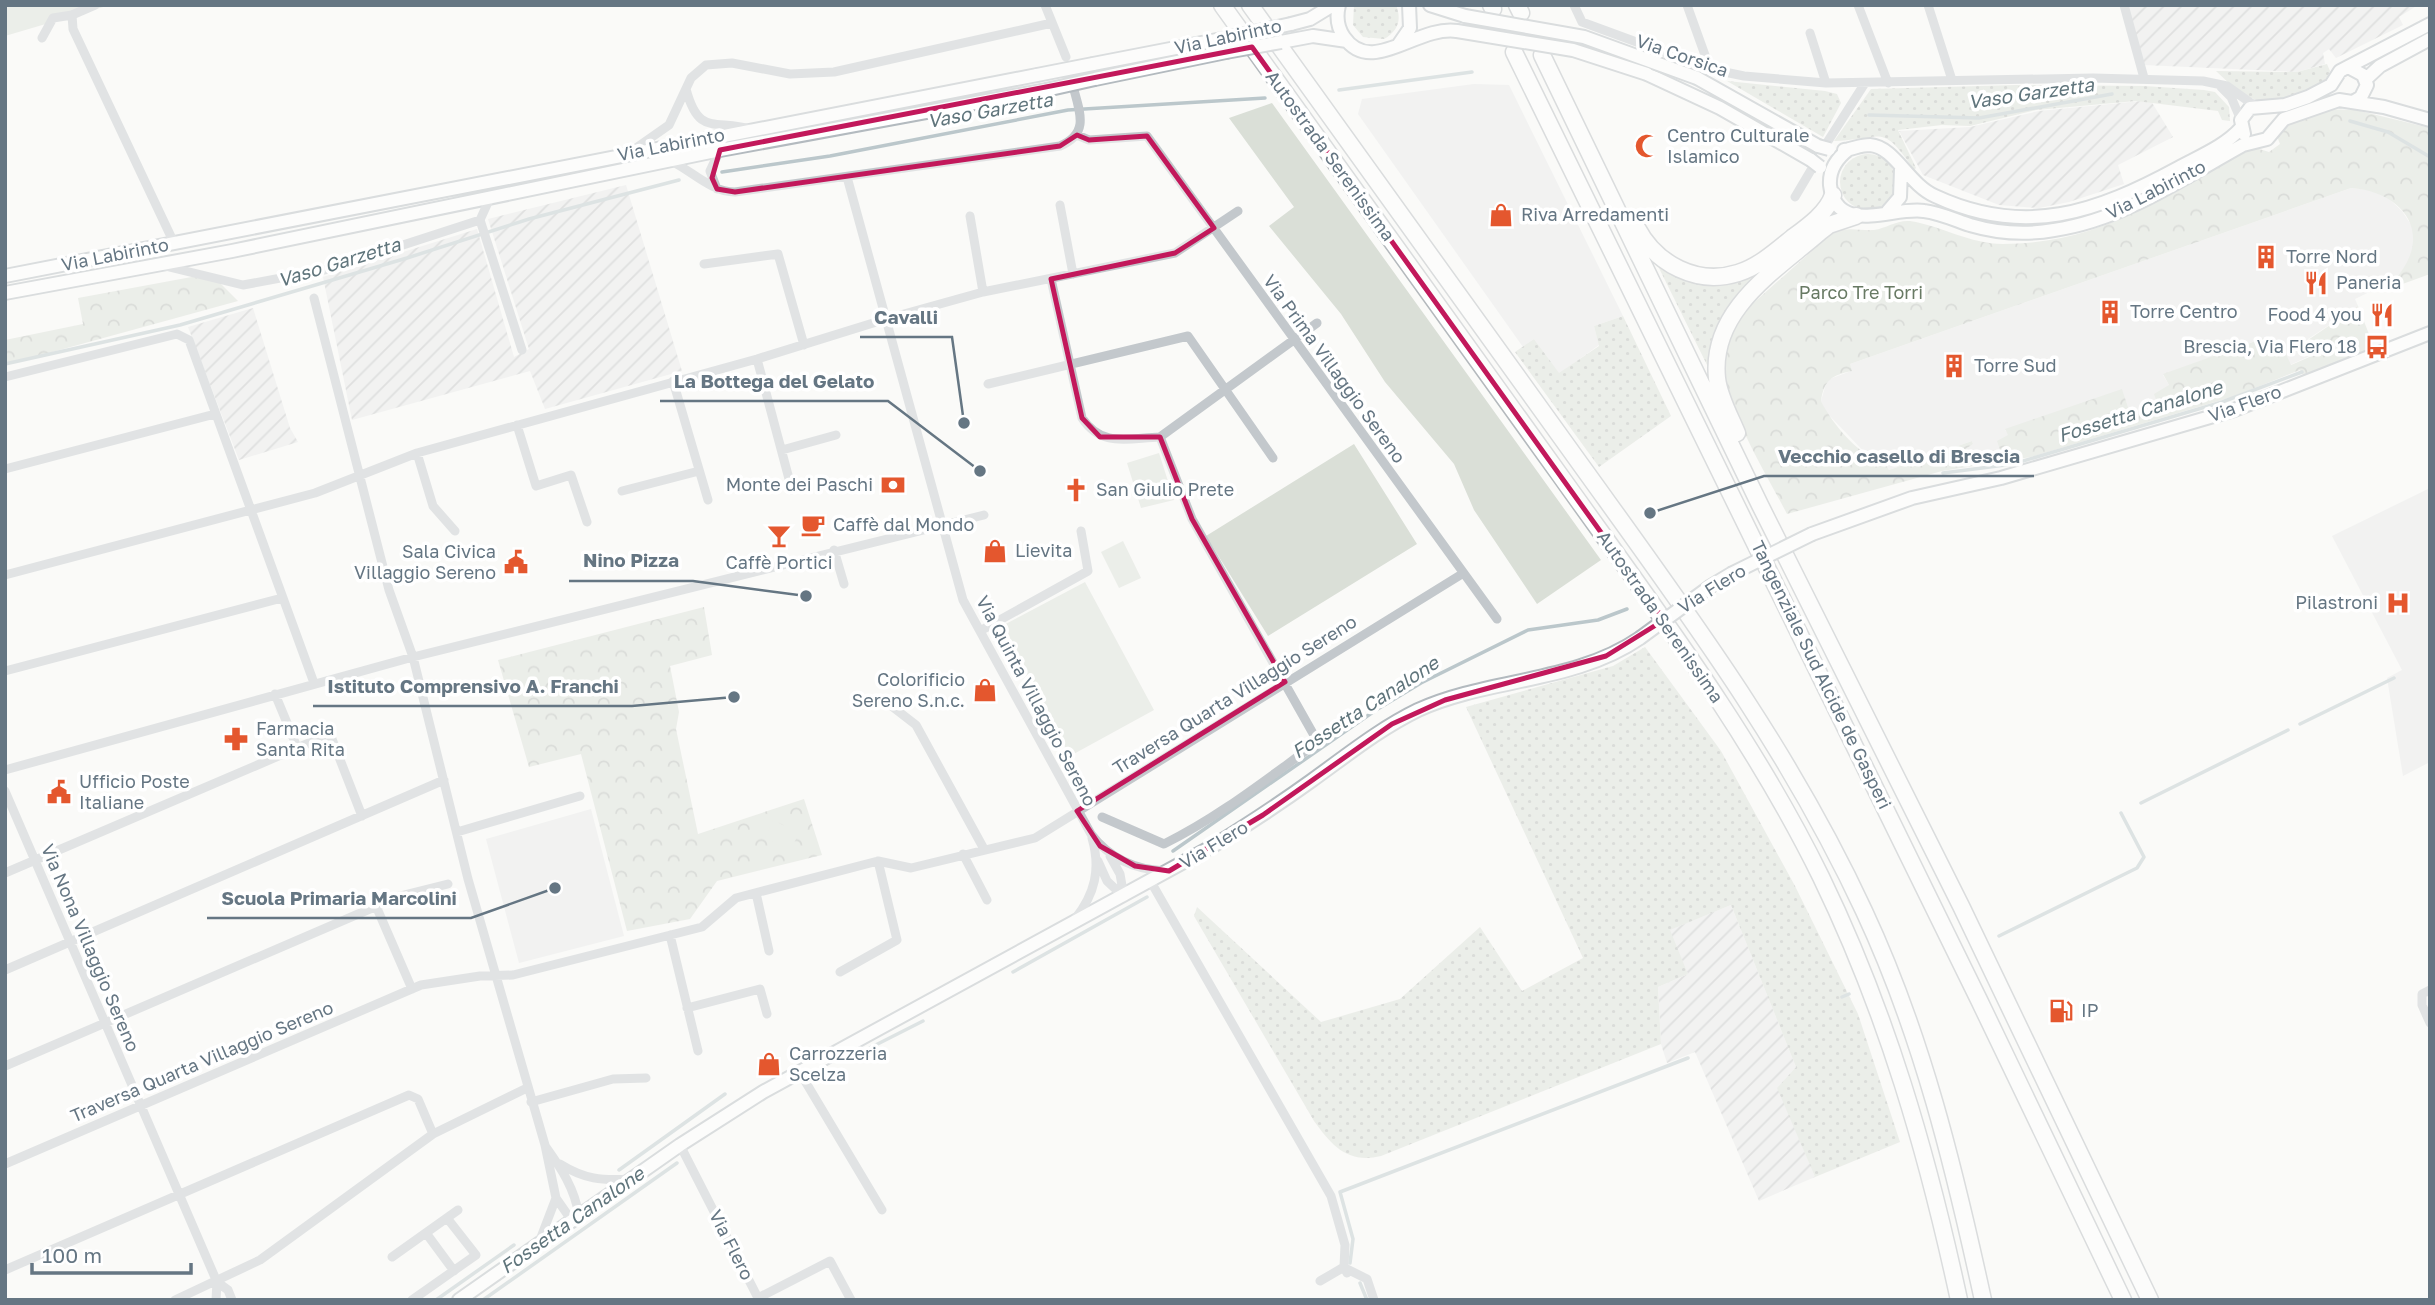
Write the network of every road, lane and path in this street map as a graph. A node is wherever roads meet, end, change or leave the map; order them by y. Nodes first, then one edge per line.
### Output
1 (95, 5) edge
2 (1045, 5) edge
3 (1222, 5) edge
4 (1250, 5) edge
5 (1336, 5) edge
6 (1409, 5) edge
7 (1430, 5) edge
8 (1574, 5) edge
9 (1687, 5) edge
10 (1858, 5) edge
11 (1928, 5) edge
12 (2124, 5) edge
13 (72, 15) junction
14 (1052, 23) junction
15 (2430, 24) edge
16 (1810, 33) dead end
17 (42, 38) dead end
18 (2430, 39) edge
19 (1347, 41) junction
20 (1393, 48) junction
21 (1514, 52) dead end
22 (1542, 55) dead end
23 (1066, 57) dead end
24 (2350, 68) junction
25 (1710, 69) junction
26 (2144, 78) junction
27 (1952, 80) junction
28 (1826, 83) junction
29 (1865, 83) junction
30 (1888, 83) junction
31 (2217, 83) junction
32 (2366, 84) junction
33 (2331, 85) junction
34 (686, 89) junction
35 (1074, 90) dead end
36 (2339, 100) junction
37 (2353, 102) junction
38 (2260, 107) junction
39 (2384, 107) junction
40 (2430, 120) edge
41 (2241, 124) junction
42 (2276, 127) junction
43 (753, 130) junction
44 (1077, 135) junction
45 (1147, 135) joint
46 (2256, 141) junction
47 (1825, 145) junction
48 (1849, 149) junction
49 (720, 150) junction
50 (628, 154) junction
51 (1594, 158) junction
52 (669, 160) junction
53 (1814, 166) junction
54 (1901, 169) junction
55 (847, 177) junction
56 (1832, 187) junction
57 (717, 188) junction
58 (1795, 197) dead end
59 (490, 198) junction
60 (1060, 205) dead end
61 (1238, 211) dead end
62 (1888, 211) junction
63 (970, 216) dead end
64 (1856, 216) junction
65 (483, 228) junction
66 (1214, 228) junction
67 (174, 243) junction
68 (160, 264) junction
69 (704, 264) dead end
70 (1073, 274) junction
71 (5, 276) edge
72 (1051, 279) junction
73 (983, 292) junction
74 (5, 293) edge
75 (314, 299) dead end
76 (886, 319) junction
77 (1317, 323) dead end
78 (2430, 333) edge
79 (1294, 341) junction
80 (804, 345) junction
81 (522, 349) dead end
82 (757, 359) junction
83 (1070, 362) junction
84 (5, 377) edge
85 (673, 381) junction
86 (988, 384) dead end
87 (1225, 390) junction
88 (215, 414) junction
89 (517, 425) junction
90 (836, 435) dead end
91 (1160, 437) junction
92 (782, 450) junction
93 (417, 453) junction
94 (1273, 458) dead end
95 (5, 469) edge
96 (699, 471) junction
97 (358, 475) junction
98 (792, 490) dead end
99 (622, 491) dead end
100 (708, 499) dead end
101 (1760, 505) junction
102 (250, 509) junction
103 (984, 514) dead end
104 (587, 522) dead end
105 (942, 523) junction
106 (455, 531) dead end
107 (1081, 531) dead end
108 (834, 550) junction
109 (1462, 574) junction
110 (5, 575) edge
111 (844, 584) dead end
112 (282, 597) junction
113 (1497, 619) dead end
114 (980, 631) junction
115 (413, 657) junction
116 (5, 671) edge
117 (1285, 682) junction
118 (314, 683) junction
119 (275, 694) junction
120 (885, 701) dead end
121 (297, 747) junction
122 (5, 770) edge
123 (444, 780) junction
124 (5, 791) edge
125 (580, 796) dead end
126 (1077, 811) junction
127 (362, 816) junction
128 (1102, 817) dead end
129 (457, 832) junction
130 (1091, 834) junction
131 (984, 849) junction
132 (1108, 852) junction
133 (964, 854) junction
134 (35, 859) junction
135 (1097, 860) junction
136 (878, 861) junction
137 (1169, 872) junction
138 (5, 873) edge
139 (1152, 882) junction
140 (448, 884) dead end
141 (756, 893) junction
142 (1124, 897) junction
143 (987, 900) dead end
144 (376, 906) junction
145 (1070, 926) junction
146 (670, 935) junction
147 (71, 941) junction
148 (769, 951) dead end
149 (5, 970) edge
150 (840, 972) dead end
151 (494, 976) junction
152 (412, 989) junction
153 (2430, 990) edge
154 (687, 1008) junction
155 (767, 1014) dead end
156 (106, 1023) junction
157 (2430, 1023) edge
158 (698, 1051) dead end
159 (5, 1066) edge
160 (799, 1070) junction
161 (646, 1078) dead end
162 (527, 1088) junction
163 (531, 1102) junction
164 (141, 1105) junction
165 (433, 1134) junction
166 (545, 1145) junction
167 (680, 1145) junction
168 (559, 1163) junction
169 (5, 1164) edge
170 (632, 1179) junction
171 (180, 1194) junction
172 (556, 1198) junction
173 (458, 1210) dead end
174 (882, 1210) dead end
175 (447, 1218) junction
176 (575, 1218) junction
177 (426, 1233) junction
178 (537, 1245) junction
179 (392, 1257) dead end
180 (5, 1270) edge
181 (1346, 1270) junction
182 (454, 1271) junction
183 (1320, 1281) dead end
184 (217, 1282) junction
185 (175, 1300) edge
186 (216, 1300) edge
187 (232, 1300) edge
188 (412, 1300) edge
189 (459, 1300) edge
190 (851, 1300) edge
191 (1374, 1300) edge
192 (1959, 1300) edge
193 (1983, 1300) edge
194 (2123, 1300) edge
195 (2150, 1300) edge

1 - 13 street
2 - 14 street
3 - 192 highway, Autostrada Serenissima
4 - 193 highway, Autostrada Serenissima
5 - 19 street, Via Labirinto
5 - 43 street, Via Labirinto, bridge
6 - 20 street
7 - 47 street, Via Labirinto, bridge
8 - 25 street, Via Corsica
9 - 25 street
10 - 30 street
11 - 27 street
12 - 26 street
13 - 17 street
13 - 67 street
14 - 23 street
14 - 34 street
15 - 24 street
16 - 28 street
18 - 32 street
19 - 20 street, Via Labirinto
19 - 49 street, Via Labirinto, bridge
20 - 53 street, Via Labirinto, bridge
21 - 194 highway, Tangenziale Sud Alcide de Gasperi
22 - 51 highway, Tangenziale Sud Alcide de Gasperi
24 - 32 street
24 - 33 street
25 - 28 street, Via Corsica
26 - 27 street, Via Corsica
26 - 31 street, Via Corsica
27 - 30 street, Via Corsica
28 - 29 street, Via Corsica
29 - 30 street, Via Corsica
29 - 47 street
31 - 38 street, Via Corsica
31 - 41 street
32 - 37 street
32 - 39 street
33 - 36 street
33 - 38 street
34 - 43 street
34 - 50 street
35 - 44 street
36 - 37 street
36 - 42 street
37 - 39 street
38 - 41 street
38 - 42 street, Via Corsica
39 - 40 street
41 - 46 street
41 - 54 street, Via Labirinto
42 - 46 street
43 - 50 street, Via Labirinto
44 - 45 street, Via Labirinto
44 - 55 street, Via Labirinto
45 - 66 street, Via Prima Villaggio Sereno
46 - 62 street, Via Labirinto
47 - 48 street, Via Labirinto
48 - 54 street, Via Labirinto
48 - 56 street
49 - 52 street, Via Labirinto
49 - 57 street, Via Labirinto
50 - 67 street, Via Labirinto
51 - 56 highway
51 - 101 highway, Tangenziale Sud Alcide de Gasperi
52 - 57 street, Via Labirinto
52 - 59 street, Via Labirinto
53 - 56 street, Via Labirinto
53 - 58 street
54 - 62 street
55 - 57 street, Via Labirinto
55 - 76 street, Via Quinta Villaggio Sereno
56 - 64 street, Via Labirinto
59 - 65 street
59 - 68 street, Via Labirinto
60 - 70 street
61 - 66 street
62 - 64 street, Via Labirinto
63 - 73 street
64 - 101 highway
65 - 68 street
65 - 81 street
66 - 70 street
66 - 79 street, Via Prima Villaggio Sereno
67 - 71 street, Via Labirinto
68 - 74 street, Via Labirinto
69 - 80 street
70 - 72 street
72 - 73 street
72 - 83 street
73 - 76 street
75 - 97 street
76 - 80 street
76 - 105 street, Via Quinta Villaggio Sereno
77 - 79 street
78 - 137 street, Via Flero, bridge
79 - 87 street
79 - 109 street, Via Prima Villaggio Sereno
80 - 82 street
82 - 85 street
82 - 92 street
83 - 86 street
83 - 87 street
83 - 91 street
84 - 88 street
85 - 89 street
85 - 96 street
87 - 91 street
87 - 94 street
88 - 95 street
88 - 102 street
89 - 93 street
89 - 104 street
90 - 92 street
91 - 117 street
92 - 98 street
93 - 97 street
93 - 106 street
96 - 99 street
96 - 100 street
97 - 102 street
97 - 115 street
101 - 195 highway, Tangenziale Sud Alcide de Gasperi
102 - 110 street
102 - 112 street
103 - 105 street
105 - 108 street
105 - 114 street, Via Quinta Villaggio Sereno
107 - 114 street
108 - 111 street
108 - 115 street
109 - 113 street, Via Prima Villaggio Sereno
109 - 117 street, Traversa Quarta Villaggio Sereno
112 - 116 street
112 - 118 street
114 - 126 street, Via Quinta Villaggio Sereno
115 - 118 street
115 - 123 street
117 - 126 street, Traversa Quarta Villaggio Sereno
117 - 128 street, Via Flero
118 - 119 street
119 - 121 street
119 - 122 street
120 - 131 street
121 - 127 street
121 - 134 street
123 - 127 street
123 - 129 street
124 - 134 street, Via Nona Villaggio Sereno
125 - 129 street
126 - 130 street, Via Quinta Villaggio Sereno
126 - 131 street, Traversa Quarta Villaggio Sereno
127 - 147 street
129 - 151 street
130 - 132 street, Via Quinta Villaggio Sereno
130 - 135 street, Via Quinta Villaggio Sereno
131 - 133 street, Traversa Quarta Villaggio Sereno
132 - 137 street, Via Quinta Villaggio Sereno
132 - 142 street, Via Quinta Villaggio Sereno
133 - 136 street, Traversa Quarta Villaggio Sereno
133 - 143 street
134 - 138 street
134 - 147 street, Via Nona Villaggio Sereno
135 - 142 street, Via Quinta Villaggio Sereno
135 - 145 street, Via Quinta Villaggio Sereno
136 - 141 street, Traversa Quarta Villaggio Sereno
136 - 150 street
137 - 139 street, Via Flero
139 - 142 street, Via Flero
139 - 181 street
140 - 144 street
141 - 146 street, Traversa Quarta Villaggio Sereno
141 - 148 street
142 - 145 street, Via Flero
144 - 152 street
144 - 156 street
145 - 160 street, Via Flero
146 - 151 street, Traversa Quarta Villaggio Sereno
146 - 154 street
147 - 149 street
147 - 156 street, Via Nona Villaggio Sereno
151 - 152 street, Traversa Quarta Villaggio Sereno
151 - 162 street
152 - 164 street, Traversa Quarta Villaggio Sereno
153 - 157 street
154 - 155 street
154 - 158 street
156 - 159 street
156 - 164 street, Via Nona Villaggio Sereno
160 - 167 street, Via Flero
160 - 174 street
161 - 163 street
162 - 163 street
162 - 165 street
163 - 166 street
164 - 169 street, Traversa Quarta Villaggio Sereno
164 - 171 street, Via Nona Villaggio Sereno
165 - 171 street
165 - 184 street
166 - 168 street
166 - 172 street
167 - 170 street, Via Flero
167 - 190 street, Via Flero
168 - 170 street
168 - 176 street
170 - 176 street, Via Flero
171 - 180 street
171 - 184 street, Via Nona Villaggio Sereno
172 - 176 street
172 - 178 street
173 - 175 street
175 - 177 street
175 - 182 street
176 - 178 street, Via Flero
177 - 179 street
177 - 182 street
178 - 189 street, Via Flero
181 - 183 street
181 - 191 street
182 - 188 street
184 - 185 street
184 - 186 street, Via Nona Villaggio Sereno
184 - 187 street, Via Nona Villaggio Sereno

